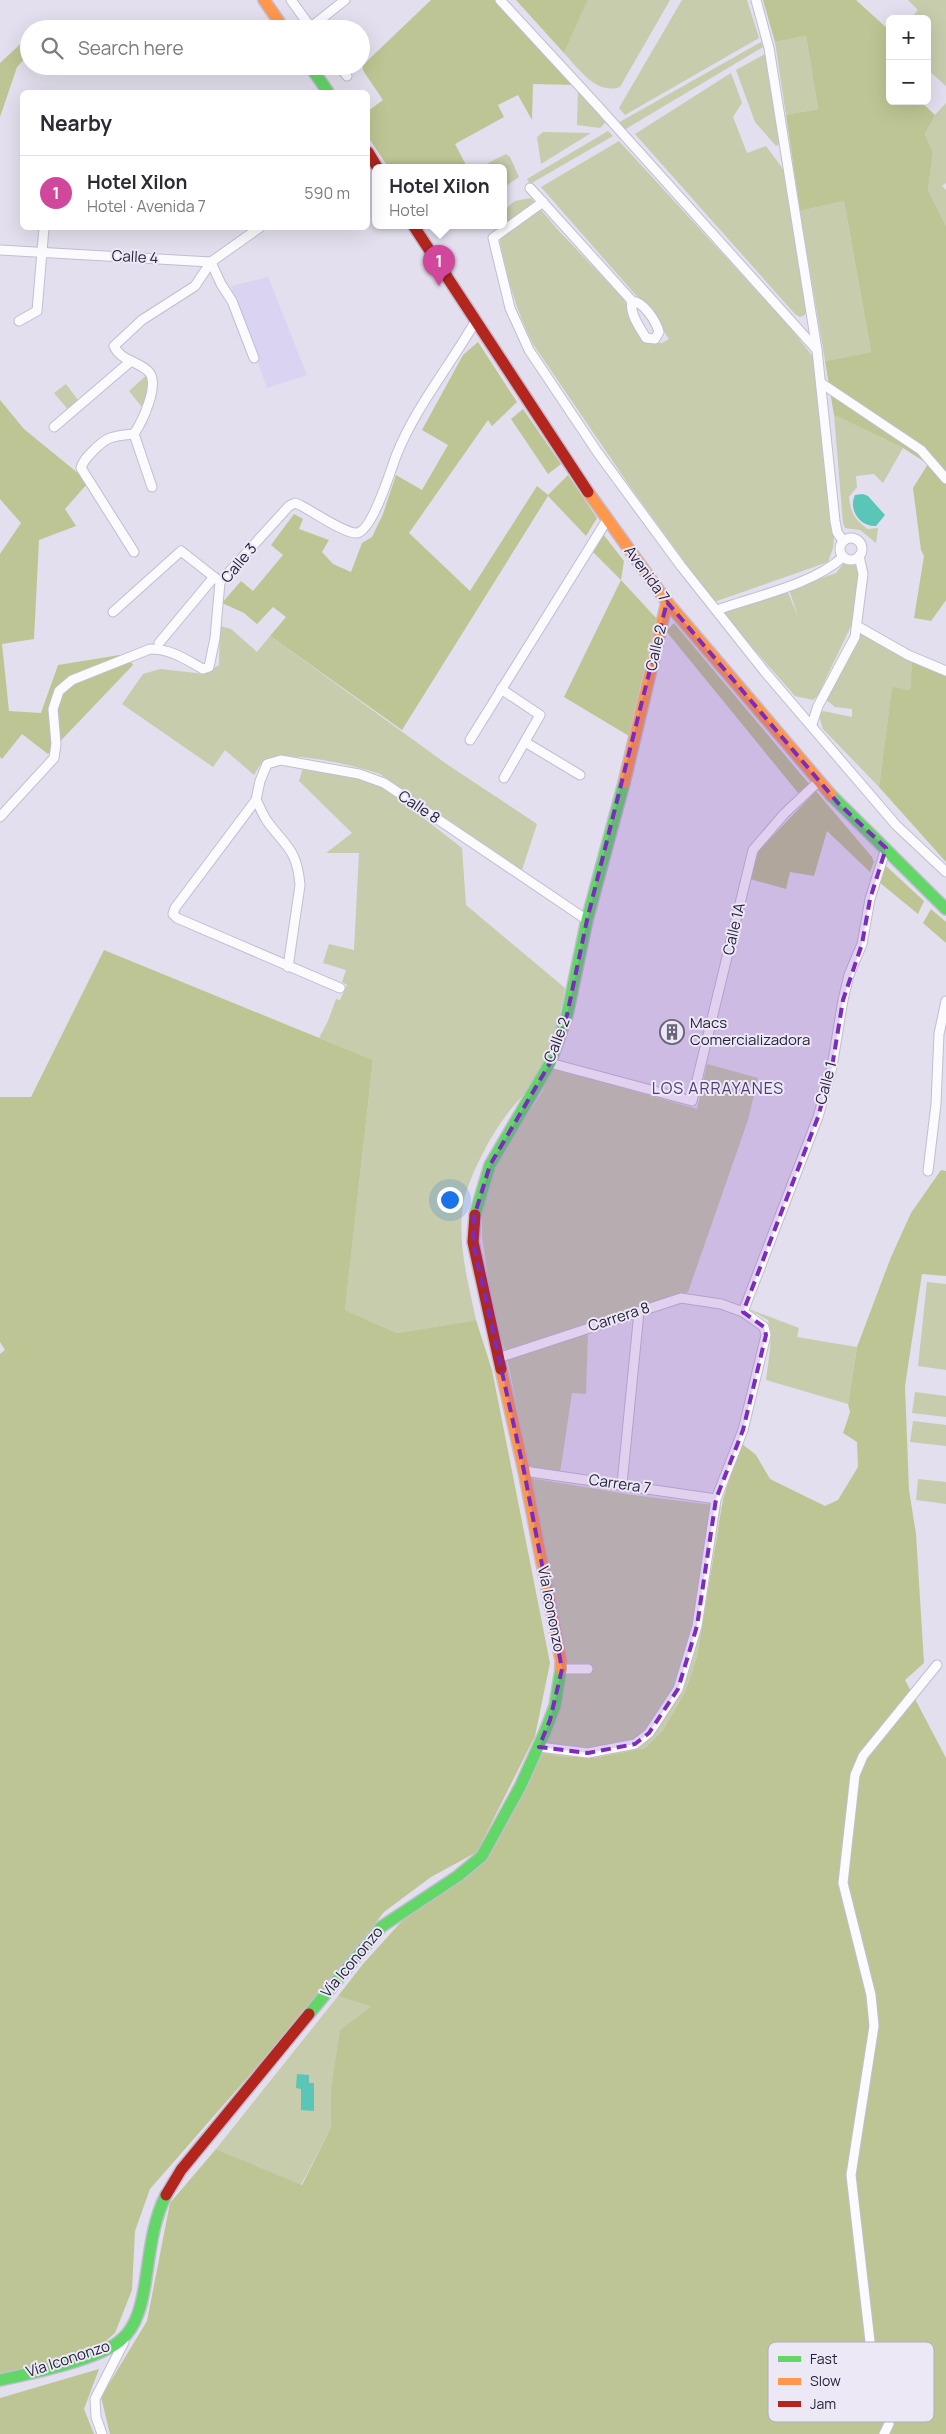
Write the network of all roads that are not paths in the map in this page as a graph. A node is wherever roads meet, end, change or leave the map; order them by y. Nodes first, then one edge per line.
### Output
1 (264, 0) edge
2 (291, 0) edge
3 (345, 0) edge
4 (500, 0) edge
5 (756, 0) edge
6 (278, 20) edge
7 (306, 20) edge
8 (321, 20) edge
9 (316, 75) edge
10 (327, 90) edge
11 (530, 188) dead end
12 (543, 202) junction
13 (507, 227) edge
14 (416, 229) edge
15 (505, 229) edge
16 (43, 230) edge
17 (252, 230) edge
18 (0, 250) edge
19 (42, 252) junction
20 (211, 262) junction
21 (632, 301) dead end
22 (19, 322) dead end
23 (475, 322) junction
24 (817, 350) junction
25 (254, 358) dead end
26 (132, 360) junction
27 (821, 383) junction
28 (54, 427) dead end
29 (134, 434) junction
30 (946, 479) edge
31 (152, 487) dead end
32 (607, 520) junction
33 (843, 542) junction
34 (134, 552) dead end
35 (859, 556) junction
36 (843, 557) junction
37 (217, 579) junction
38 (667, 602) junction
39 (716, 610) junction
40 (114, 612) dead end
41 (858, 626) junction
42 (159, 643) dead end
43 (946, 671) edge
44 (501, 689) junction
45 (812, 724) junction
46 (470, 740) dead end
47 (525, 742) junction
48 (580, 775) dead end
49 (504, 778) dead end
50 (819, 781) junction
51 (256, 800) junction
52 (0, 816) edge
53 (886, 848) junction
54 (946, 872) edge
55 (946, 909) edge
56 (586, 920) junction
57 (288, 967) junction
58 (340, 988) dead end
59 (946, 1001) edge
60 (550, 1063) junction
61 (928, 1171) dead end
62 (639, 1312) junction
63 (743, 1312) junction
64 (498, 1358) junction
65 (524, 1469) junction
66 (622, 1484) junction
67 (716, 1499) junction
68 (937, 1665) dead end
69 (562, 1669) junction
70 (588, 1669) dead end
71 (539, 1747) junction
72 (129, 2333) junction
73 (870, 2342) edge
74 (0, 2380) edge
75 (889, 2422) edge
76 (102, 2434) edge
77 (884, 2434) edge

1 - 6 main road
2 - 7 street
3 - 8 street
4 - 24 street
5 - 24 street
9 - 10 main road
11 - 12 street
12 - 13 street
12 - 21 street
14 - 23 main road, Avenida 7
15 - 39 street
16 - 19 street
17 - 20 street
18 - 19 street, Calle 4
19 - 20 street, Calle 4
19 - 22 street
20 - 25 street
20 - 26 street
23 - 32 main road, Avenida 7
23 - 37 street, Calle 3
24 - 27 street
26 - 28 street
26 - 29 street
27 - 30 street
27 - 33 street
29 - 31 street
29 - 34 street
32 - 38 main road, Avenida 7
32 - 44 street
33 - 35 street
33 - 36 street
35 - 36 street
35 - 41 street
36 - 39 street
37 - 40 street
37 - 42 street
37 - 52 street, Calle 3
38 - 50 main road, Avenida 7
38 - 56 main road, Calle 2
39 - 45 street
41 - 43 street
41 - 45 street
44 - 46 street
44 - 47 street
45 - 54 street
47 - 48 street
47 - 49 street
50 - 53 main road, Avenida 7
50 - 60 street, Calle 1A
51 - 56 street, Calle 8
51 - 57 street
51 - 57 street
53 - 55 main road, Avenida 7
53 - 63 street, Calle 1
56 - 60 main road, Calle 2
57 - 58 street
59 - 61 street
60 - 64 main road, Calle 2
62 - 63 street, Carrera 8
62 - 64 street, Carrera 8
62 - 66 street
63 - 67 street, Carrera 8
64 - 65 main road, Calle 2
65 - 66 street, Carrera 7
65 - 69 main road, Vía Icononzo
66 - 67 street, Carrera 7
67 - 71 street, Carrera 8
68 - 73 street
69 - 70 street
69 - 71 main road, Vía Icononzo
71 - 72 main road, Vía Icononzo
72 - 74 main road, Vía Icononzo
72 - 76 street
75 - 77 street

